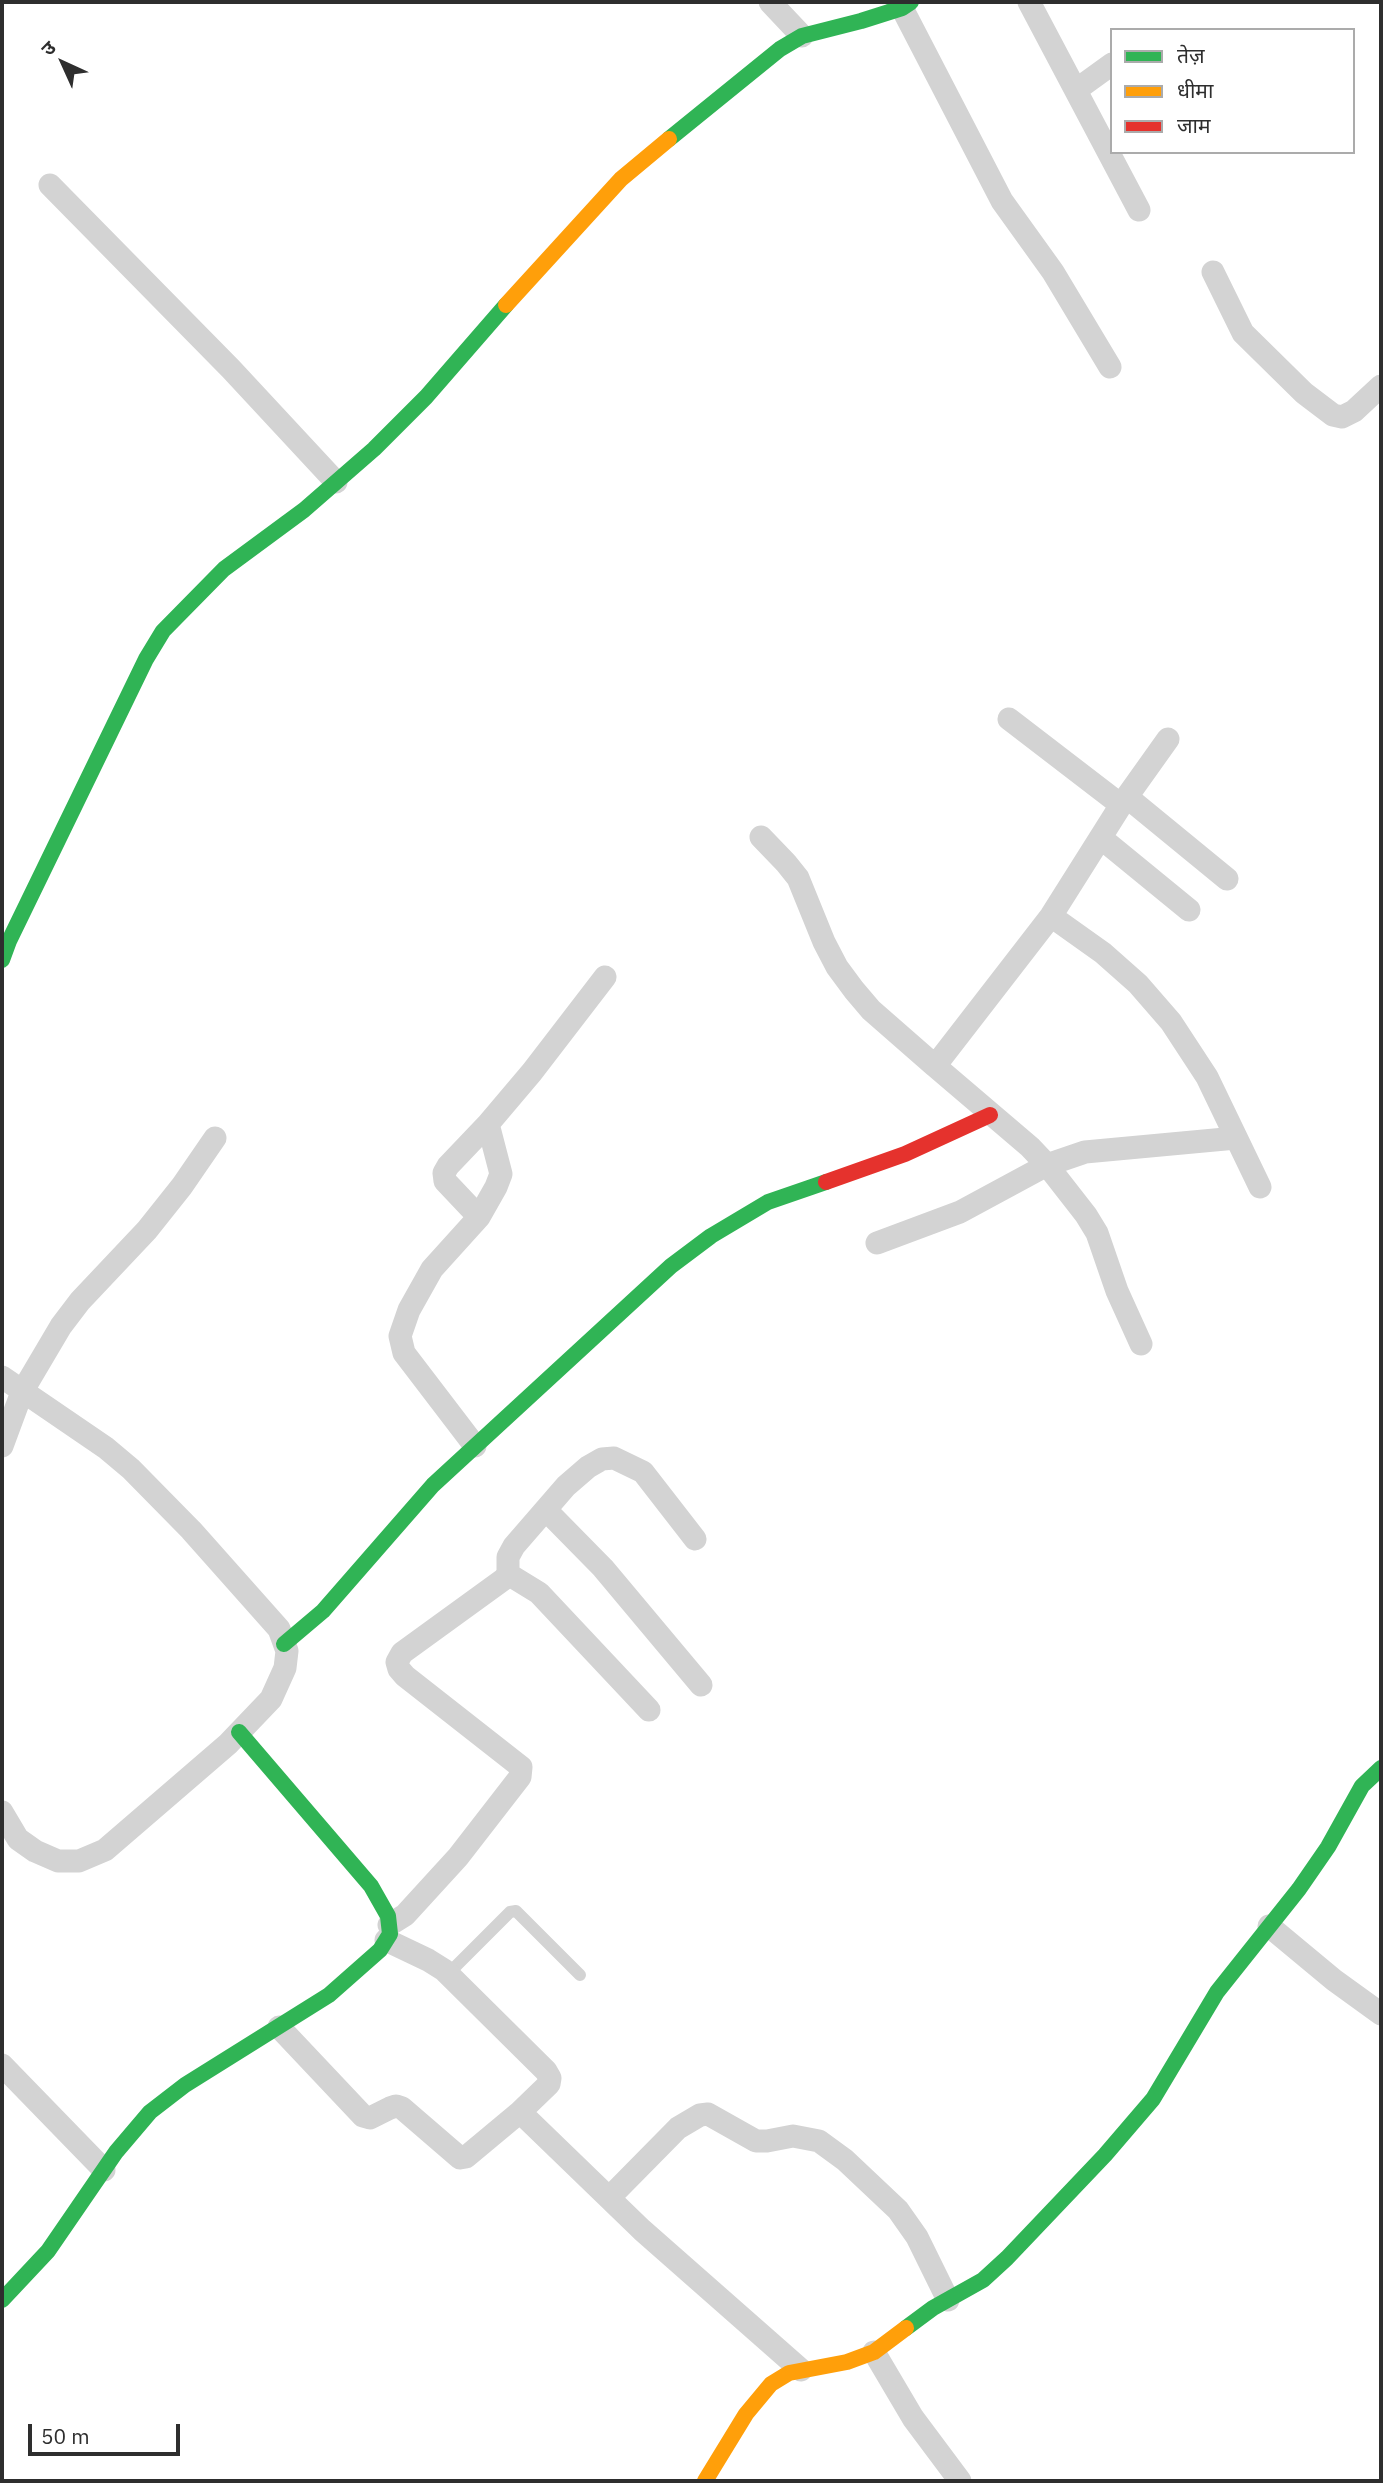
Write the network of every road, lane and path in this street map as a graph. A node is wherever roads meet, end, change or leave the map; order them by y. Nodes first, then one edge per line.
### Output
1 (770, 2) edge
2 (1029, 2) edge
3 (903, 4) edge
4 (802, 36) junction
5 (1110, 65) edge
6 (1076, 90) junction
7 (50, 185) dead end
8 (1139, 210) dead end
9 (1213, 272) dead end
10 (1110, 367) dead end
11 (1381, 386) edge
12 (336, 482) junction
13 (1009, 719) dead end
14 (1168, 739) dead end
15 (1124, 801) junction
16 (761, 837) dead end
17 (1101, 838) junction
18 (1227, 879) dead end
19 (1189, 910) dead end
20 (1051, 916) junction
21 (2, 960) edge
22 (605, 977) dead end
23 (936, 1066) junction
24 (990, 1115) junction
25 (488, 1124) junction
26 (215, 1138) dead end
27 (1236, 1138) junction
28 (1047, 1165) junction
29 (1260, 1187) dead end
30 (480, 1217) junction
31 (877, 1243) dead end
32 (1141, 1344) dead end
33 (2, 1377) edge
34 (22, 1392) junction
35 (2, 1446) edge
36 (475, 1446) junction
37 (546, 1510) junction
38 (695, 1539) dead end
39 (508, 1574) junction
40 (284, 1644) junction
41 (701, 1685) dead end
42 (649, 1710) dead end
43 (244, 1738) junction
44 (1381, 1768) edge
45 (2, 1812) edge
46 (1269, 1926) junction
47 (388, 1933) junction
48 (448, 1974) junction
49 (580, 1975) dead end
50 (1381, 2014) edge
51 (279, 2027) junction
52 (2, 2065) edge
53 (520, 2112) junction
54 (104, 2170) junction
55 (609, 2198) junction
56 (2, 2300) edge
57 (948, 2300) junction
58 (874, 2352) junction
59 (801, 2370) junction
60 (705, 2481) edge
61 (960, 2481) edge

1 - 4 street
2 - 6 street
3 - 4 street
3 - 10 street
4 - 12 street
5 - 6 street
6 - 8 street
7 - 12 street
9 - 11 street
12 - 21 street
13 - 15 street
14 - 15 street
15 - 17 street
15 - 18 street
16 - 23 street
17 - 19 street
17 - 20 street
20 - 23 street
20 - 27 street
22 - 25 street
23 - 24 street
24 - 28 street
24 - 36 street
25 - 30 street
25 - 30 street
26 - 34 street
27 - 28 street
27 - 29 street
28 - 31 street
28 - 32 street
30 - 36 street
33 - 34 street
34 - 35 street
34 - 40 street
36 - 40 street
37 - 38 street
37 - 39 street
37 - 41 street
39 - 42 street
39 - 47 street
40 - 43 street
43 - 45 street
43 - 47 street
44 - 46 street
46 - 50 street
46 - 57 street
47 - 48 street
47 - 51 street
48 - 49 lane
48 - 53 street
51 - 53 street
51 - 54 street
52 - 54 street
53 - 55 street
54 - 56 street
55 - 57 street
55 - 59 street
57 - 58 street
58 - 59 street
58 - 61 street
59 - 60 street

